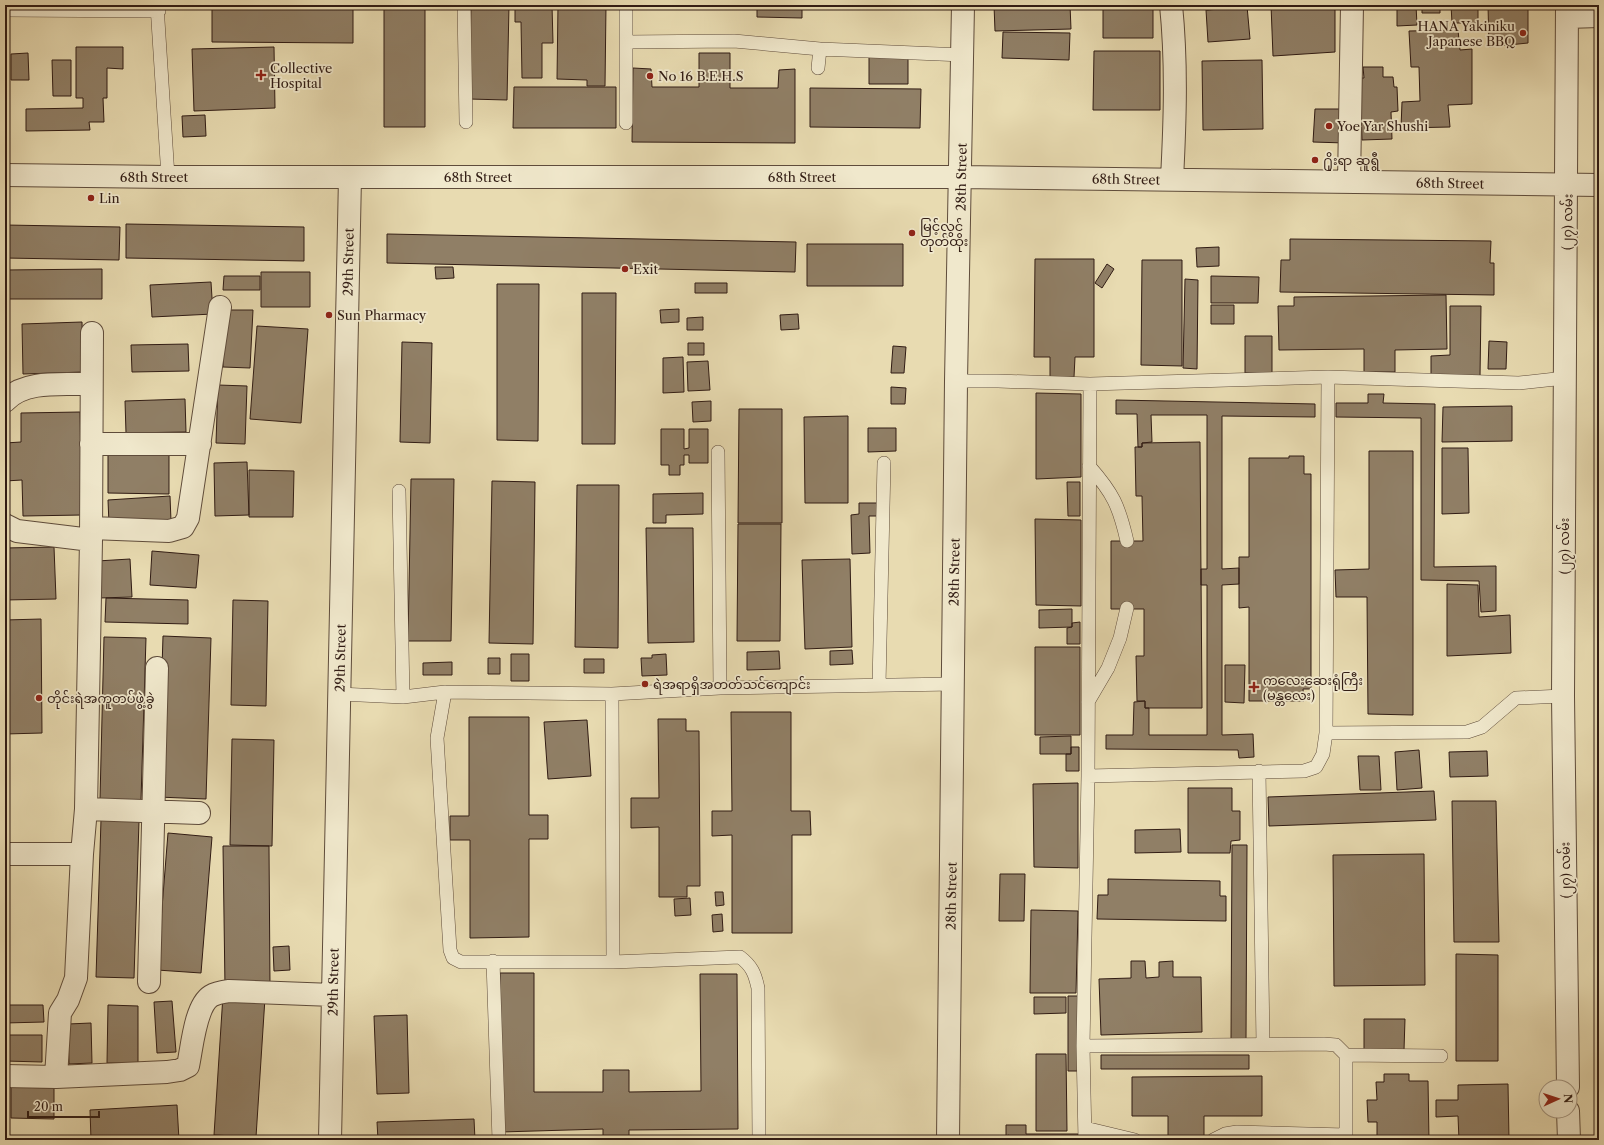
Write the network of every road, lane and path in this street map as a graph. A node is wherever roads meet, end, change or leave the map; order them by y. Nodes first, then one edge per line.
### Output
1 (464, 5) edge
2 (626, 5) edge
3 (963, 5) edge
4 (1171, 5) edge
5 (1352, 5) edge
6 (158, 8) edge
7 (5, 10) edge
8 (1567, 11) edge
9 (1599, 16) edge
10 (626, 42) junction
11 (820, 49) junction
12 (963, 55) junction
13 (818, 68) dead end
14 (466, 122) dead end
15 (626, 123) dead end
16 (5, 175) edge
17 (168, 177) junction
18 (350, 177) junction
19 (961, 177) junction
20 (1172, 179) junction
21 (1349, 182) junction
22 (1567, 185) junction
23 (1599, 185) edge
24 (220, 307) dead end
25 (92, 333) dead end
26 (1328, 377) junction
27 (1565, 378) junction
28 (956, 381) junction
29 (91, 384) junction
30 (1090, 384) junction
31 (5, 401) edge
32 (91, 444) junction
33 (200, 444) junction
34 (718, 452) dead end
35 (884, 463) dead end
36 (1089, 466) junction
37 (399, 491) dead end
38 (5, 525) edge
39 (91, 534) junction
40 (1127, 541) dead end
41 (1128, 608) dead end
42 (157, 668) dead end
43 (953, 684) junction
44 (879, 685) junction
45 (720, 688) junction
46 (445, 692) junction
47 (339, 694) junction
48 (612, 694) junction
49 (1563, 696) junction
50 (404, 697) junction
51 (1088, 702) junction
52 (1326, 733) junction
53 (1259, 771) junction
54 (1088, 776) junction
55 (86, 809) junction
56 (155, 812) junction
57 (199, 813) dead end
58 (5, 854) edge
59 (82, 854) junction
60 (492, 961) junction
61 (613, 962) junction
62 (149, 982) dead end
63 (333, 995) junction
64 (1263, 1044) junction
65 (1084, 1046) junction
66 (1346, 1055) junction
67 (1441, 1056) dead end
68 (5, 1076) edge
69 (56, 1077) junction
70 (1568, 1079) edge
71 (1568, 1119) edge
72 (1085, 1134) edge
73 (1346, 1137) edge
74 (330, 1140) edge
75 (499, 1140) edge
76 (759, 1140) edge
77 (948, 1140) edge
78 (1135, 1140) edge
79 (1213, 1140) edge
80 (1569, 1140) edge

1 - 14 lane
2 - 10 lane
3 - 12 street, 28th Street
4 - 20 street
5 - 21 street
6 - 7 lane
6 - 17 lane
8 - 9 street
8 - 22 street, (၂၇) လမ်း
10 - 11 lane
10 - 15 lane
11 - 12 lane
11 - 13 lane
12 - 19 street, 28th Street
16 - 17 street, 68th Street
17 - 18 street, 68th Street
18 - 19 street, 68th Street
18 - 47 street, 29th Street
19 - 20 street, 68th Street
19 - 28 street, 28th Street
20 - 21 street, 68th Street
21 - 22 street, 68th Street
22 - 23 street, 68th Street
22 - 27 street, (၂၇) လမ်း
24 - 33 street
25 - 29 street
26 - 27 lane
26 - 30 lane
26 - 52 lane
27 - 49 street, (၂၇) လမ်း
28 - 30 lane
28 - 43 street, 28th Street
29 - 31 street
29 - 32 street
30 - 36 lane
32 - 33 street
32 - 39 street
33 - 39 street
34 - 45 lane
35 - 44 lane
36 - 40 lane
36 - 51 lane
37 - 50 lane
38 - 39 street
39 - 55 street
41 - 51 lane
42 - 56 street
43 - 44 lane
43 - 77 street, 28th Street
44 - 45 lane
45 - 48 lane
46 - 48 lane
46 - 50 lane
46 - 60 lane
47 - 50 lane
47 - 63 street, 29th Street
48 - 61 lane
49 - 52 lane
49 - 70 street, (၂၇) လမ်း
51 - 54 lane
52 - 53 lane
53 - 54 lane
53 - 64 lane
54 - 65 lane
55 - 56 street
55 - 59 street
56 - 57 street
56 - 62 street
58 - 59 street
59 - 69 street
60 - 61 lane
60 - 75 lane
61 - 76 lane
63 - 69 street
63 - 74 street, 29th Street
64 - 65 lane
64 - 66 lane
65 - 72 lane
66 - 67 lane
66 - 73 lane
68 - 69 street
71 - 80 street
72 - 78 lane
73 - 79 lane

